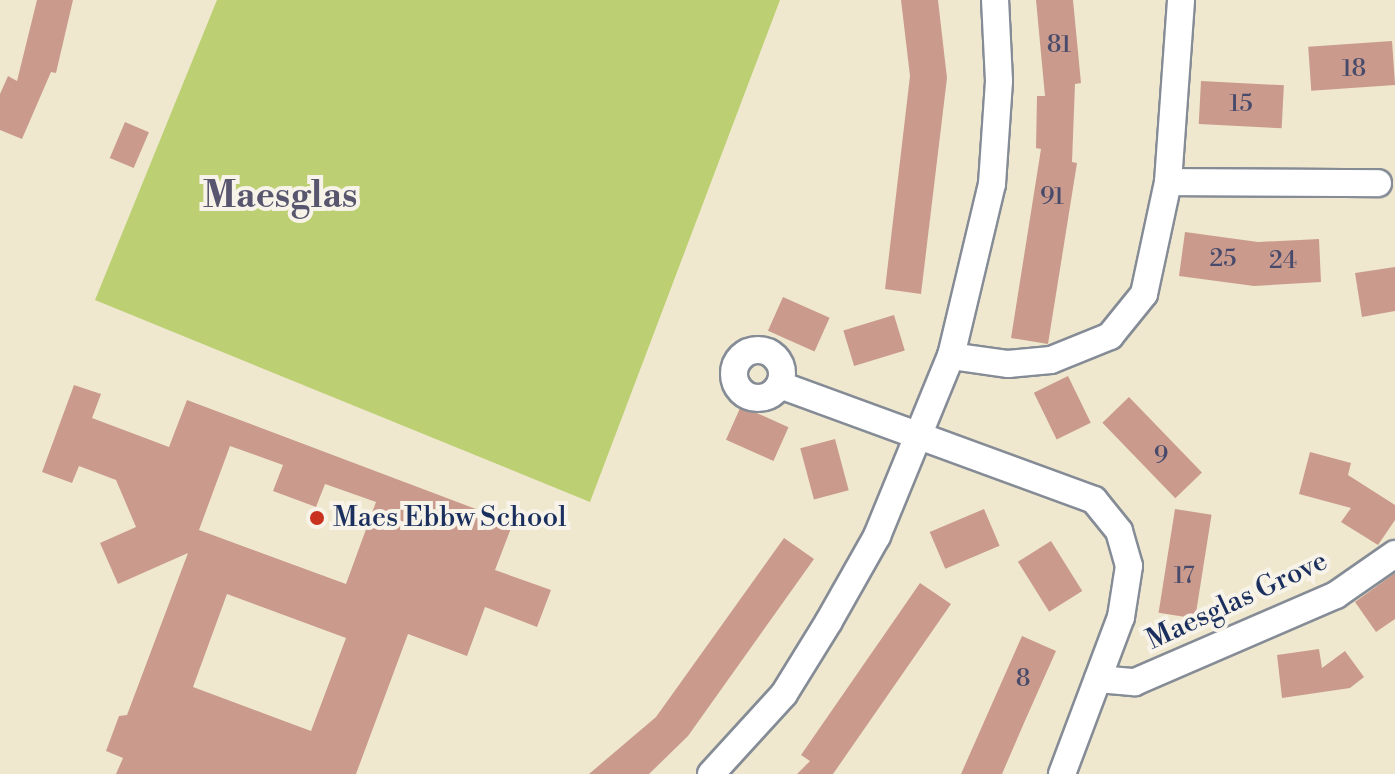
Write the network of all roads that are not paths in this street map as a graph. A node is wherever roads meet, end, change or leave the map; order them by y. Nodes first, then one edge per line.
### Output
1 (995, 0) edge
2 (1181, 0) edge
3 (1168, 182) junction
4 (1378, 183) dead end
5 (951, 356) junction
6 (780, 385) dead end
7 (920, 438) junction
8 (1395, 554) edge
9 (1098, 679) junction
10 (711, 774) edge
11 (1062, 774) edge

1 - 5 street
2 - 3 street
3 - 4 street
3 - 5 street
5 - 7 street
6 - 7 street, Maesglas Grove
7 - 9 street, Maesglas Grove
7 - 10 street
8 - 9 street, Maesglas Grove
9 - 11 street, Maesglas Grove

